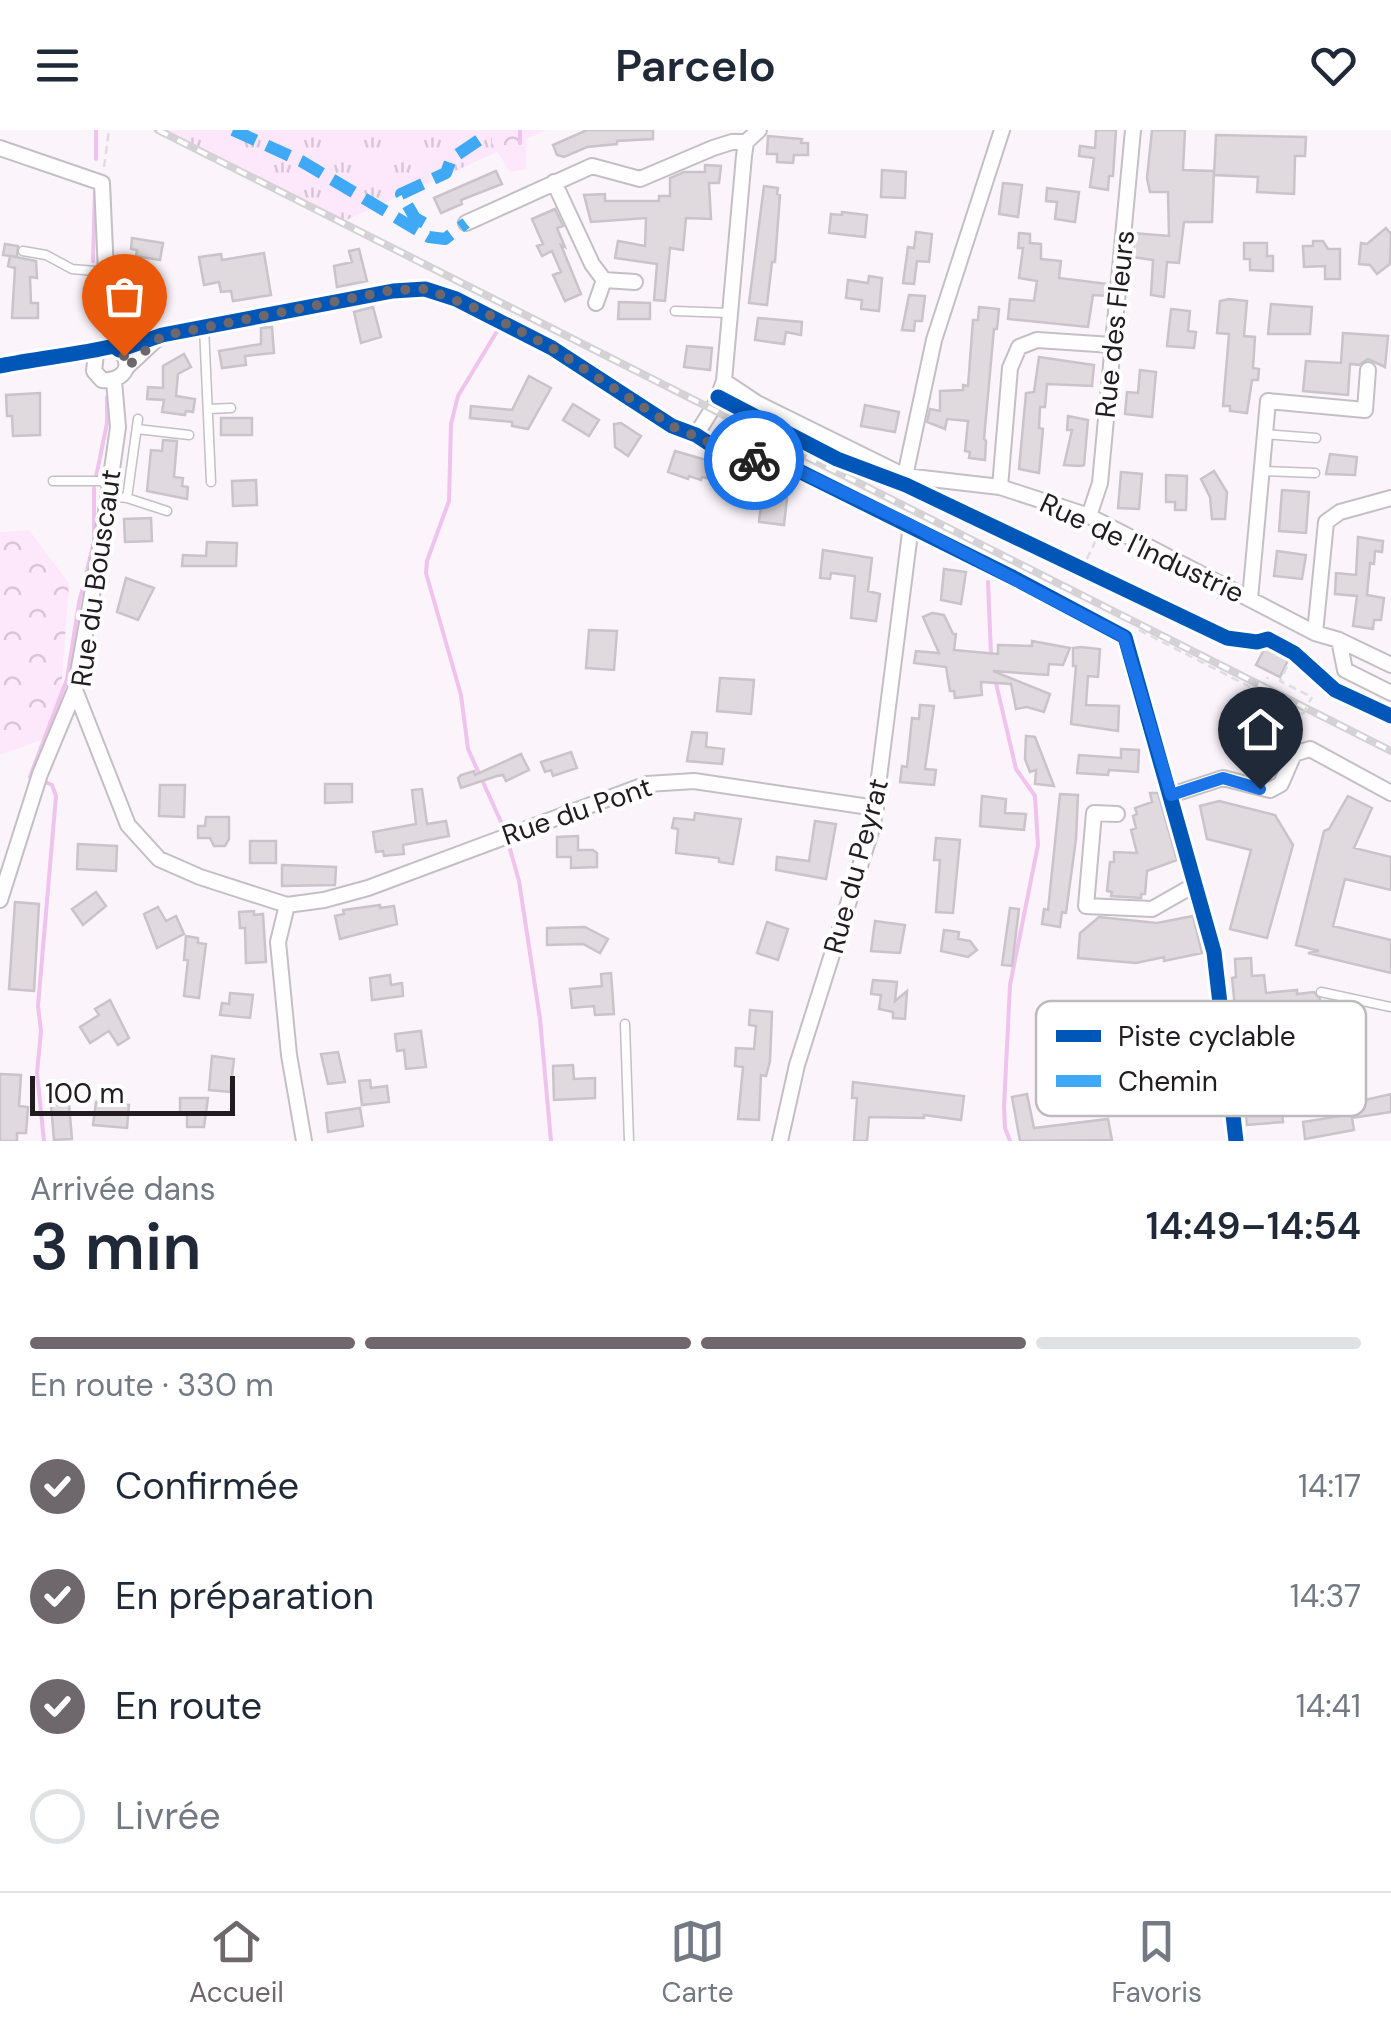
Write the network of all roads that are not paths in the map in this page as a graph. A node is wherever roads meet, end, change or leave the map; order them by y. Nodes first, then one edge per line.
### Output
1 (758, 130) edge
2 (1002, 130) edge
3 (1133, 130) edge
4 (746, 142) junction
5 (0, 148) edge
6 (554, 182) junction
7 (466, 223) dead end
8 (23, 251) dead end
9 (106, 272) junction
10 (604, 280) junction
11 (635, 282) dead end
12 (596, 303) dead end
13 (676, 311) dead end
14 (730, 313) junction
15 (204, 327) junction
16 (162, 336) junction
17 (1112, 345) junction
18 (116, 348) junction
19 (96, 353) junction
20 (0, 366) edge
21 (127, 367) junction
22 (1368, 370) dead end
23 (724, 381) junction
24 (114, 382) junction
25 (230, 408) dead end
26 (209, 409) junction
27 (1265, 434) junction
28 (189, 435) dead end
29 (696, 435) junction
30 (1316, 438) dead end
31 (1262, 470) junction
32 (1314, 474) dead end
33 (905, 476) junction
34 (53, 481) dead end
35 (211, 482) dead end
36 (1000, 487) junction
37 (109, 489) junction
38 (127, 498) junction
39 (1391, 498) edge
40 (167, 511) dead end
41 (1089, 516) junction
42 (911, 525) junction
43 (1250, 599) junction
44 (1310, 631) junction
45 (1339, 640) junction
46 (1391, 665) edge
47 (75, 690) junction
48 (1391, 693) edge
49 (1391, 793) edge
50 (1171, 795) junction
51 (876, 808) junction
52 (1118, 814) dead end
53 (1196, 884) junction
54 (0, 900) edge
55 (286, 905) junction
56 (1321, 992) dead end
57 (1220, 1001) edge
58 (1360, 1001) edge
59 (1366, 1002) edge
60 (1391, 1008) edge
61 (625, 1024) dead end
62 (1233, 1116) edge
63 (304, 1141) edge
64 (628, 1141) edge
65 (780, 1141) edge
66 (1236, 1141) edge

1 - 4 street
2 - 33 street
3 - 17 street, Rue des Fleurs
4 - 6 street
4 - 14 street
5 - 9 street
6 - 7 street
6 - 10 street
8 - 9 lane
9 - 18 street
10 - 11 street
10 - 12 street
13 - 14 lane
14 - 23 street
15 - 16 street
15 - 26 lane
15 - 29 street
16 - 18 street
16 - 21 street
17 - 36 street
17 - 41 street, Rue des Fleurs
18 - 19 street
18 - 21 street
19 - 20 street
19 - 24 street
21 - 24 street
22 - 27 street
23 - 29 street
23 - 33 street, Rue de l'Industrie
24 - 37 street, Rue du Bouscaut
25 - 26 lane
26 - 35 lane
27 - 30 lane
27 - 31 street
28 - 38 lane
29 - 42 street
31 - 32 lane
31 - 43 street
33 - 36 street, Rue de l'Industrie
34 - 37 lane
36 - 41 street, Rue de l'Industrie
37 - 38 lane
37 - 47 street, Rue du Bouscaut
38 - 40 lane
39 - 44 street
41 - 43 street, Rue de l'Industrie
42 - 50 street
42 - 51 street, Rue du Peyrat
43 - 44 street, Rue de l'Industrie
44 - 45 street, Rue de l'Industrie
45 - 46 street, Rue de l'Industrie
45 - 48 street
47 - 54 street
47 - 55 street, Rue du Bouscaut
49 - 50 street
50 - 53 street
51 - 55 street, Rue du Pont
51 - 65 street, Rue du Peyrat
52 - 53 street
53 - 57 street
55 - 63 street
56 - 58 lane
59 - 60 lane
61 - 64 lane
62 - 66 street

